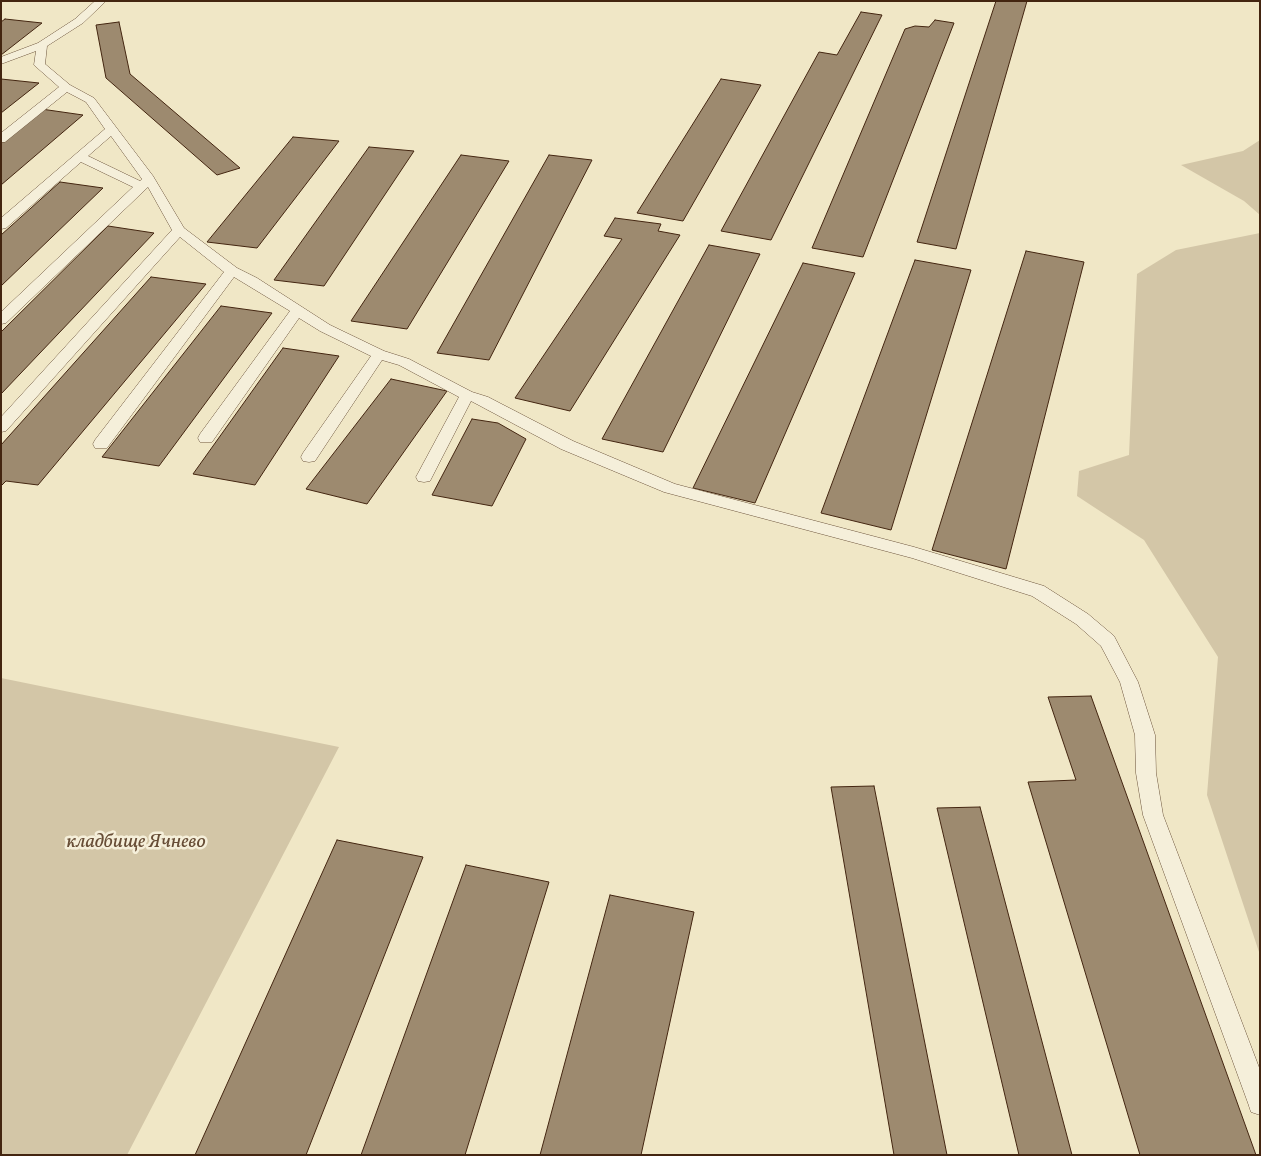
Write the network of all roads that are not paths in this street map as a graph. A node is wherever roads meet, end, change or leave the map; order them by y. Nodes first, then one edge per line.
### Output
1 (101, 1) edge
2 (42, 45) junction
3 (1, 61) edge
4 (66, 88) junction
5 (112, 129) junction
6 (1, 139) edge
7 (80, 157) junction
8 (145, 182) junction
9 (1, 225) edge
10 (178, 230) junction
11 (232, 271) junction
12 (297, 311) junction
13 (1, 320) edge
14 (379, 354) junction
15 (467, 394) junction
16 (1, 427) edge
17 (206, 438) dead end
18 (101, 444) dead end
19 (309, 457) dead end
20 (424, 477) dead end
21 (1260, 1103) edge

1 - 2 lane
2 - 3 lane
2 - 4 lane
4 - 5 lane
4 - 6 lane
5 - 7 lane
5 - 8 lane
7 - 8 lane
7 - 9 lane
8 - 10 lane
8 - 13 lane
10 - 11 lane
10 - 16 lane
11 - 12 lane
11 - 18 lane
12 - 14 lane
12 - 17 lane
14 - 15 lane
14 - 19 lane
15 - 20 lane
15 - 21 lane

